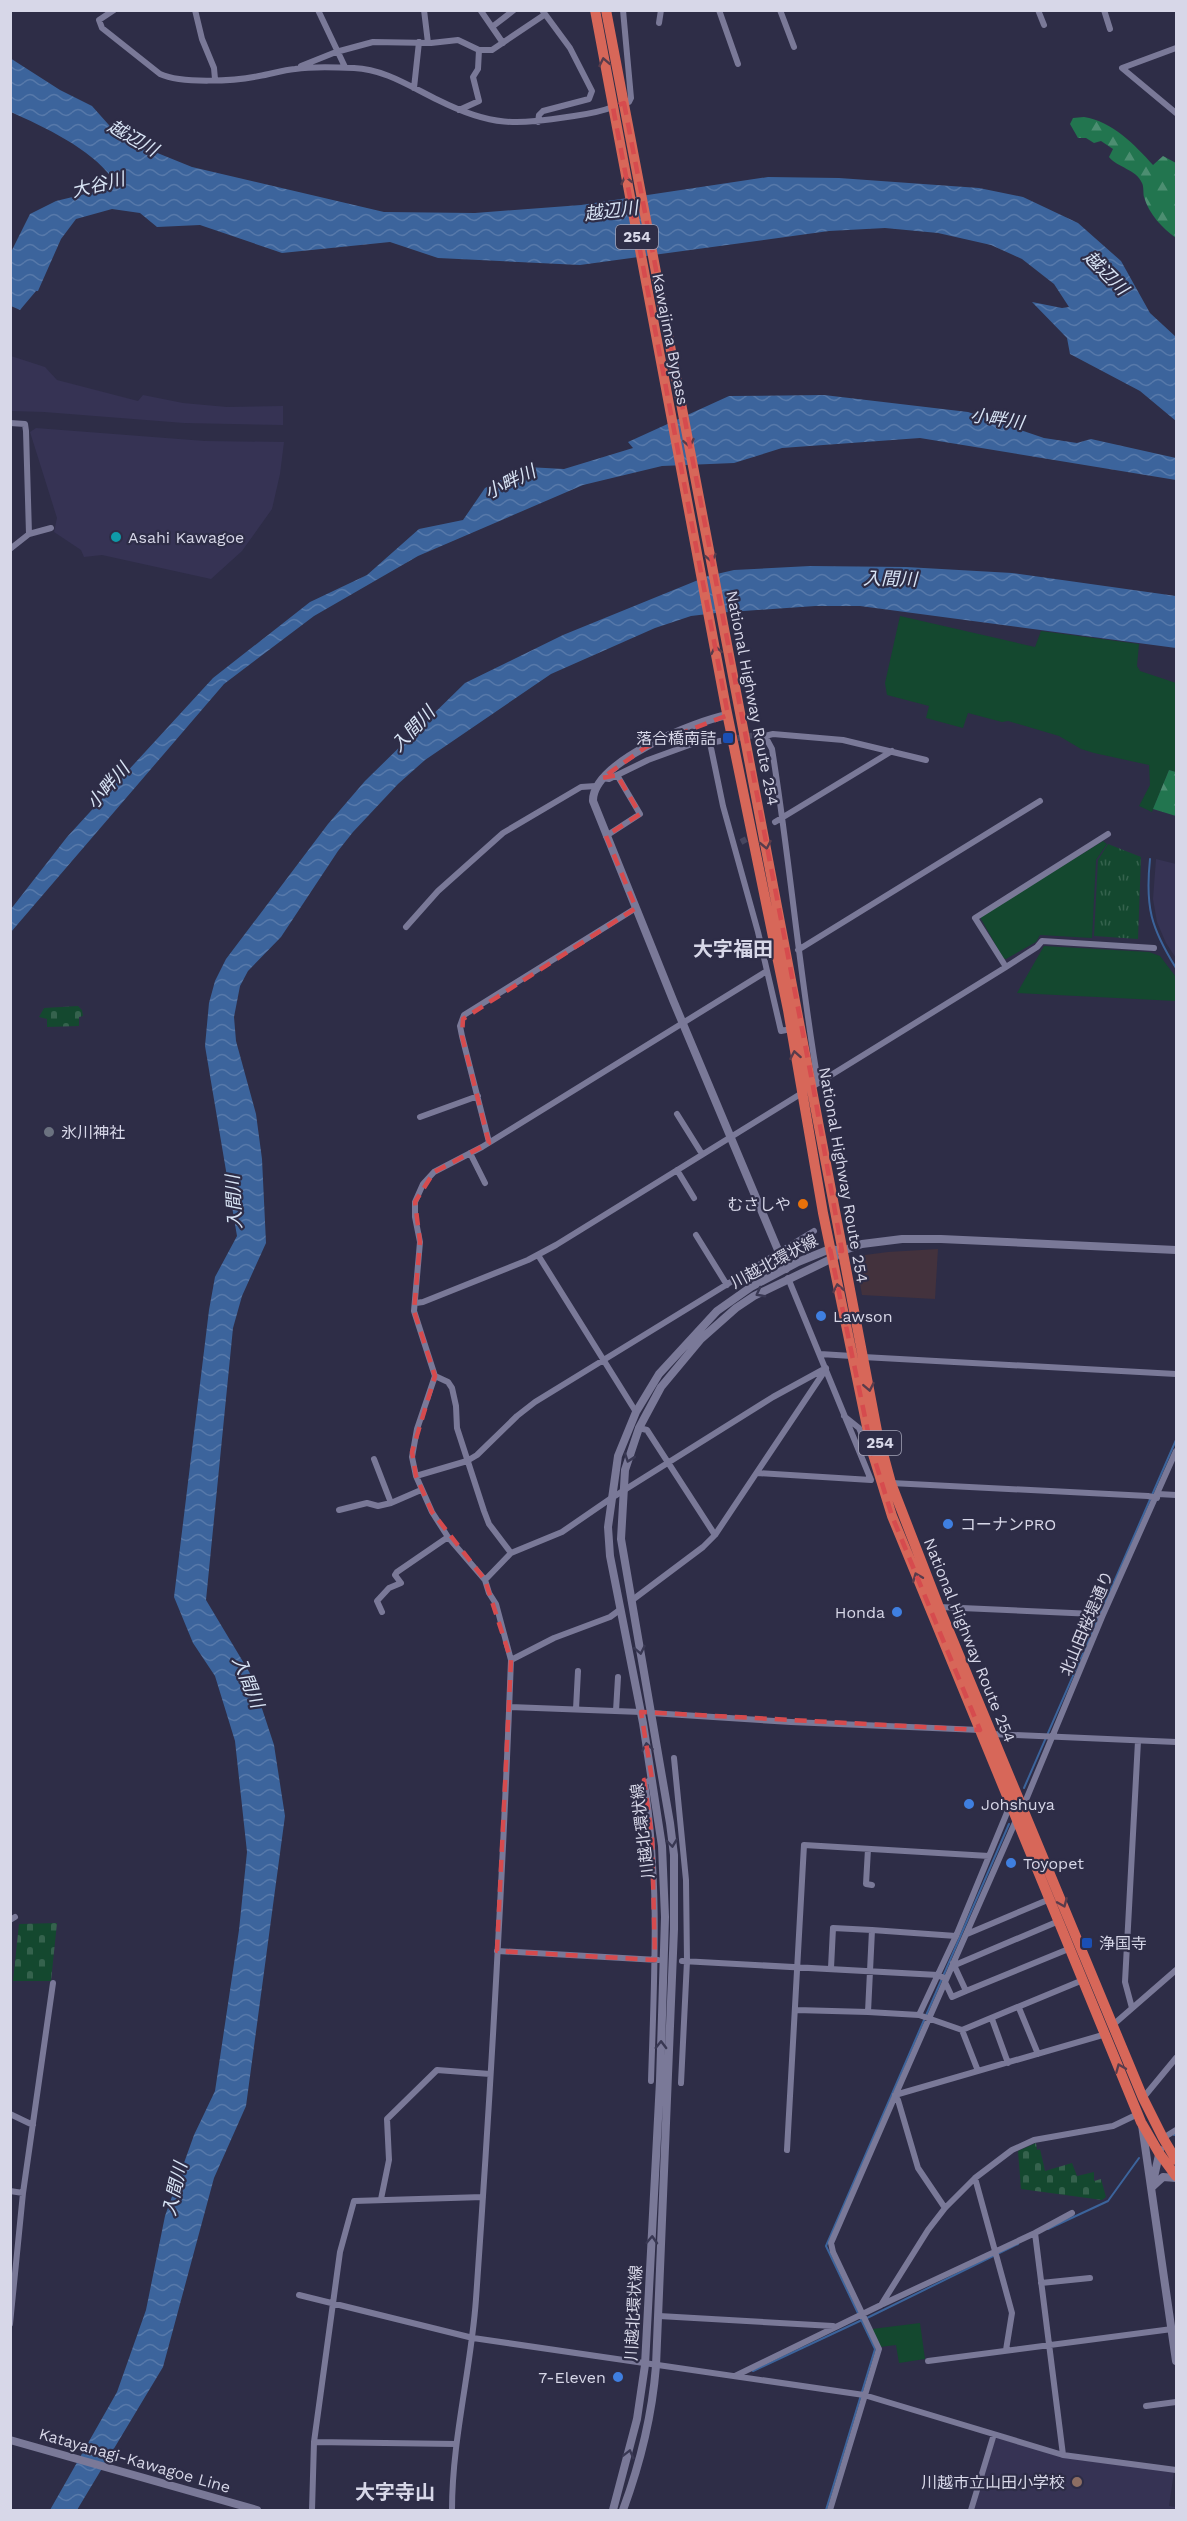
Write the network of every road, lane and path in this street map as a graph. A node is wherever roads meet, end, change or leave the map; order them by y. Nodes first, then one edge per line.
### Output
1 (114, 10) edge
2 (195, 10) edge
3 (318, 10) edge
4 (424, 10) edge
5 (514, 10) edge
6 (595, 10) edge
7 (606, 10) edge
8 (623, 10) edge
9 (662, 10) edge
10 (719, 10) edge
11 (780, 10) edge
12 (1038, 10) edge
13 (1104, 10) edge
14 (481, 11) edge
15 (543, 13) edge
16 (659, 23) dead end
17 (1044, 25) dead end
18 (492, 27) junction
19 (1110, 28) dead end
20 (419, 42) junction
21 (428, 43) junction
22 (503, 43) junction
23 (794, 47) dead end
24 (1176, 48) edge
25 (479, 50) junction
26 (336, 52) junction
27 (738, 64) dead end
28 (295, 68) junction
29 (345, 68) junction
30 (215, 79) junction
31 (414, 88) junction
32 (625, 107) junction
33 (459, 110) junction
34 (613, 110) junction
35 (1176, 113) edge
36 (538, 122) junction
37 (10, 423) edge
38 (699, 497) joint
39 (687, 499) joint
40 (51, 528) dead end
41 (28, 534) junction
42 (10, 549) edge
43 (727, 711) junction
44 (756, 735) tunnel mouth
45 (765, 736) junction
46 (720, 741) tunnel mouth
47 (710, 743) junction
48 (892, 751) junction
49 (926, 760) dead end
50 (617, 775) junction
51 (602, 778) junction
52 (596, 786) junction
53 (1040, 801) dead end
54 (783, 817) junction
55 (775, 822) dead end
56 (1108, 834) dead end
57 (606, 836) junction
58 (741, 843) tunnel mouth
59 (734, 846) junction
60 (636, 908) junction
61 (406, 927) dead end
62 (1154, 948) dead end
63 (798, 950) junction
64 (1006, 967) junction
65 (767, 971) junction
66 (682, 1023) junction
67 (791, 1029) junction
68 (816, 1084) junction
69 (802, 1092) junction
70 (478, 1096) junction
71 (677, 1114) dead end
72 (420, 1117) dead end
73 (731, 1137) junction
74 (489, 1142) junction
75 (470, 1153) junction
76 (702, 1154) junction
77 (677, 1170) junction
78 (485, 1182) dead end
79 (694, 1197) dead end
80 (814, 1231) dead end
81 (696, 1235) dead end
82 (1176, 1250) edge
83 (778, 1251) junction
84 (842, 1251) junction
85 (831, 1254) junction
86 (538, 1255) junction
87 (786, 1269) junction
88 (788, 1278) junction
89 (727, 1285) junction
90 (416, 1303) junction
91 (820, 1354) junction
92 (858, 1357) junction
93 (604, 1360) junction
94 (826, 1368) junction
95 (1176, 1374) edge
96 (435, 1376) junction
97 (636, 1412) junction
98 (843, 1416) junction
99 (639, 1428) junction
100 (872, 1451) junction
101 (1176, 1451) edge
102 (374, 1458) dead end
103 (467, 1461) junction
104 (670, 1464) junction
105 (757, 1473) junction
106 (416, 1476) junction
107 (891, 1483) junction
108 (421, 1490) junction
109 (624, 1492) junction
110 (1176, 1495) edge
111 (1157, 1496) junction
112 (610, 1499) junction
113 (391, 1503) junction
114 (339, 1510) dead end
115 (715, 1535) junction
116 (448, 1537) junction
117 (511, 1553) junction
118 (485, 1580) junction
119 (630, 1601) junction
120 (939, 1606) junction
121 (621, 1609) junction
122 (382, 1612) dead end
123 (1102, 1617) junction
124 (511, 1660) junction
125 (578, 1671) dead end
126 (618, 1677) dead end
127 (510, 1707) junction
128 (576, 1709) junction
129 (616, 1711) junction
130 (641, 1712) junction
131 (651, 1713) junction
132 (980, 1730) junction
133 (992, 1734) junction
134 (1053, 1736) junction
135 (1138, 1741) junction
136 (1176, 1743) edge
137 (674, 1758) dead end
138 (652, 1779) junction
139 (676, 1782) junction
140 (663, 1783) junction
141 (1011, 1803) junction
142 (1023, 1807) junction
143 (1017, 1817) junction
144 (868, 1849) junction
145 (989, 1856) junction
146 (872, 1885) dead end
147 (1050, 1899) junction
148 (1059, 1921) junction
149 (872, 1930) junction
150 (967, 1934) junction
151 (956, 1936) junction
152 (1071, 1948) junction
153 (497, 1951) junction
154 (657, 1960) junction
155 (685, 1961) junction
156 (954, 1964) junction
157 (798, 1968) junction
158 (831, 1968) junction
159 (1176, 1970) edge
160 (870, 1971) junction
161 (943, 1978) junction
162 (1084, 1980) junction
163 (53, 1983) dead end
164 (966, 1992) junction
165 (1019, 2008) junction
166 (1132, 2008) junction
167 (796, 2010) junction
168 (868, 2012) junction
169 (925, 2016) junction
170 (992, 2019) junction
171 (1114, 2024) junction
172 (962, 2030) junction
173 (1106, 2034) junction
174 (1038, 2054) junction
175 (1176, 2058) edge
176 (1008, 2063) junction
177 (978, 2071) junction
178 (490, 2074) junction
179 (651, 2081) dead end
180 (681, 2083) dead end
181 (895, 2096) junction
182 (1143, 2098) junction
183 (10, 2114) edge
184 (1140, 2118) junction
185 (33, 2125) junction
186 (1176, 2130) edge
187 (1163, 2138) junction
188 (787, 2150) dead end
189 (1159, 2153) junction
190 (1176, 2160) edge
191 (1176, 2177) edge
192 (975, 2178) junction
193 (1152, 2187) junction
194 (10, 2191) edge
195 (23, 2193) junction
196 (483, 2197) junction
197 (381, 2199) junction
198 (945, 2208) junction
199 (1072, 2213) dead end
200 (1035, 2233) junction
201 (14, 2249) edge
202 (996, 2252) junction
203 (1090, 2278) dead end
204 (1041, 2283) junction
205 (299, 2295) dead end
206 (334, 2304) junction
207 (880, 2305) junction
208 (659, 2316) junction
209 (862, 2316) junction
210 (10, 2324) edge
211 (834, 2326) junction
212 (1174, 2330) edge
213 (473, 2338) junction
214 (1048, 2344) junction
215 (1006, 2350) junction
216 (928, 2361) dead end
217 (1176, 2361) edge
218 (645, 2365) junction
219 (656, 2366) junction
220 (735, 2376) junction
221 (864, 2395) junction
222 (1176, 2402) edge
223 (1146, 2406) dead end
224 (994, 2434) junction
225 (11, 2440) edge
226 (314, 2442) junction
227 (456, 2444) junction
228 (1063, 2455) junction
229 (1176, 2470) edge
230 (252, 2510) edge
231 (312, 2511) edge
232 (452, 2511) edge
233 (613, 2511) edge
234 (623, 2511) edge
235 (830, 2511) edge
236 (971, 2511) edge

1 - 30 street
2 - 30 street
3 - 26 street
4 - 21 street
5 - 18 street
34 -> 6 highway, Kawajima Bypass / 254
7 - 32 highway, Kawajima Bypass / 254
8 - 32 street
9 - 16 street
10 - 27 street
11 - 23 street
12 - 17 street
13 - 19 street
14 - 18 street
15 - 22 street
15 - 36 street
18 - 22 street
20 - 21 street
20 - 26 street
20 - 31 street
21 - 25 street
22 - 25 street
24 - 35 street
25 - 33 street
26 - 28 street
26 - 29 street
28 - 29 street
28 - 30 street
29 - 31 street
31 - 33 street
32 - 34 street
32 -> 38 highway, Kawajima Bypass / 254
33 - 36 street
34 - 36 street
39 -> 34 highway, Kawajima Bypass / 254
37 - 41 street
38 -> 68 highway, National Highway Route 254 / 254
43 -> 39 highway, National Highway Route 254 / 254
40 - 41 street
41 - 42 street
43 - 51 main road
43 - 67 highway, National Highway Route 254 / 254
44 - 45 street
45 - 48 street
45 - 54 street
46 - 47 street
47 - 50 street
47 - 59 street
48 - 49 street
48 - 54 street
50 - 51 street
50 - 57 street
51 - 52 main road
52 - 57 main road
52 - 61 street
53 - 63 street
54 - 55 street
54 - 63 street
56 - 64 street
57 - 60 main road
58 - 59 street
59 - 65 street
60 - 66 main road
60 - 70 street
62 - 64 street
63 - 68 street
64 - 68 street
65 - 66 street
65 - 67 street
66 - 73 main road
66 - 74 street
69 -> 67 highway, National Highway Route 254 / 254
68 - 69 street
68 - 84 highway, National Highway Route 254 / 254
69 - 73 street
69 - 85 highway, National Highway Route 254 / 254
70 - 72 street
70 - 74 street
71 - 76 street
73 - 76 street
73 - 83 main road
74 - 75 street
75 - 78 street
75 - 90 street
76 - 77 street
77 - 79 street
77 - 86 street
80 - 83 street
81 - 89 street
82 - 84 main road
83 - 87 main road
83 - 89 street
84 - 85 main road
84 - 92 highway, National Highway Route 254 / 254
85 - 87 main road, 川越北環状線
85 - 88 main road, 川越北環状線
92 -> 85 highway, National Highway Route 254 / 254
86 - 90 street
86 - 93 street
87 - 97 main road, 川越北環状線
88 - 91 street
88 -> 99 main road, 川越北環状線
89 - 93 street
90 - 96 street
91 - 92 street
91 - 94 street
92 - 95 street
92 - 100 highway, National Highway Route 254 / 254
92 -> 107 highway, National Highway Route 254 / 254
93 - 97 street
93 - 103 street
94 - 98 street
94 - 104 street
94 - 105 street
96 - 103 street
96 - 106 street
97 - 112 main road, 川越北環状線
98 - 100 street
98 - 105 street
99 - 104 street
99 -> 109 main road, 川越北環状線
132 -> 100 highway, National Highway Route 254 / 254
101 - 111 street, 北山田桜堤通り
102 - 113 street
103 - 106 street
103 - 117 street
104 - 109 street
104 - 115 street
105 - 115 street
106 - 108 street
107 - 111 street
107 - 120 highway, National Highway Route 254 / 254
108 - 113 street
108 - 116 street
109 - 112 street
109 - 119 main road, 川越北環状線
110 - 111 street
111 - 123 street, 北山田桜堤通り
112 - 117 street
112 - 121 main road, 川越北環状線
113 - 114 street
115 - 119 street
116 - 118 street
116 - 122 street
117 - 118 street
118 - 124 street
119 -> 131 main road, 川越北環状線
120 - 123 street
120 - 133 highway, National Highway Route 254 / 254
121 - 124 street
121 - 130 main road, 川越北環状線
123 - 134 street, 北山田桜堤通り
124 - 127 street
125 - 128 street
126 - 129 street
127 - 128 street
127 - 153 street
128 - 129 street
129 - 130 street
138 -> 130 main road, 川越北環状線
131 - 132 street
131 - 140 main road, 川越北環状線
132 - 141 highway, National Highway Route 254 / 254
133 - 134 street
133 - 142 highway, National Highway Route 254 / 254
134 - 135 street
134 - 142 street, 北山田桜堤通り
135 - 136 street
135 - 166 street
137 - 139 street
138 - 154 street
218 -> 138 main road, 川越北環状線
139 - 140 street
139 - 155 street
140 -> 208 main road, 川越北環状線
141 - 143 highway, National Highway Route 254 / 254
141 - 145 street
142 -> 171 highway, National Highway Route 254 / 254
143 - 147 highway, National Highway Route 254 / 254
143 - 150 street
144 - 145 street
144 - 146 street
144 - 157 street
145 - 151 street
147 - 148 highway, National Highway Route 254 / 254
147 - 150 street
148 - 152 highway, National Highway Route 254 / 254
148 - 156 street
149 - 151 street
149 - 158 street
149 - 160 street
150 - 156 street
151 - 161 street
152 - 162 highway, National Highway Route 254 / 254
152 - 164 street
153 - 154 street
153 - 178 street
154 - 179 street
155 - 157 street
155 - 180 street
156 - 161 street
156 - 164 street
157 - 158 street
157 - 167 street
158 - 160 street
159 - 166 street
160 - 161 street
160 - 168 street
161 - 164 street
161 - 169 street
161 - 169 street
162 - 165 street
162 - 173 highway, National Highway Route 254 / 254
163 - 185 street
165 - 170 street
165 - 174 street
166 - 171 street
167 - 168 street
167 - 188 street
168 - 169 street
169 - 172 street
169 - 181 street
170 - 172 street
170 - 176 street
171 - 182 highway, National Highway Route 254 / 254
172 - 177 street
173 - 174 street
184 -> 173 highway, National Highway Route 254 / 254
174 - 176 street
175 - 182 street
176 - 177 street
177 - 181 street
178 - 196 street
178 - 197 street
181 - 198 street
181 - 209 street
182 - 187 highway, National Highway Route 254 / 254
183 - 185 street
184 - 189 highway, 254
184 - 192 street
184 - 193 main road
185 - 195 street
186 - 187 street
187 - 189 main road
187 - 190 highway, 254
189 - 191 highway, 254
189 - 193 main road
191 - 193 main road
192 - 198 street
192 - 202 street
193 - 212 main road
194 - 195 street
195 - 201 street
196 - 197 street
196 - 213 street
197 - 206 street
198 - 207 street
199 - 200 street
200 - 202 street
200 - 204 street
201 - 210 street
202 - 207 street
202 - 215 street
203 - 204 street
204 - 214 street
205 - 206 street
206 - 213 street
206 - 226 street
207 - 209 street
208 - 211 street
208 - 219 main road, 川越北環状線
209 - 211 street
209 - 221 street
211 - 220 street
212 - 214 street
212 - 217 main road
213 - 218 street
213 - 227 street
214 - 215 street
214 - 228 street
215 - 216 street
218 - 219 street
233 -> 218 main road, 川越北環状線
219 - 220 street
219 - 234 main road, 川越北環状線
220 - 221 street
221 - 224 street
221 - 235 street
222 - 223 street
224 - 228 street
224 - 236 street
225 - 230 main road, Katayanagi-Kawagoe Line
226 - 227 street
226 - 231 street
227 - 232 street
228 - 229 street

